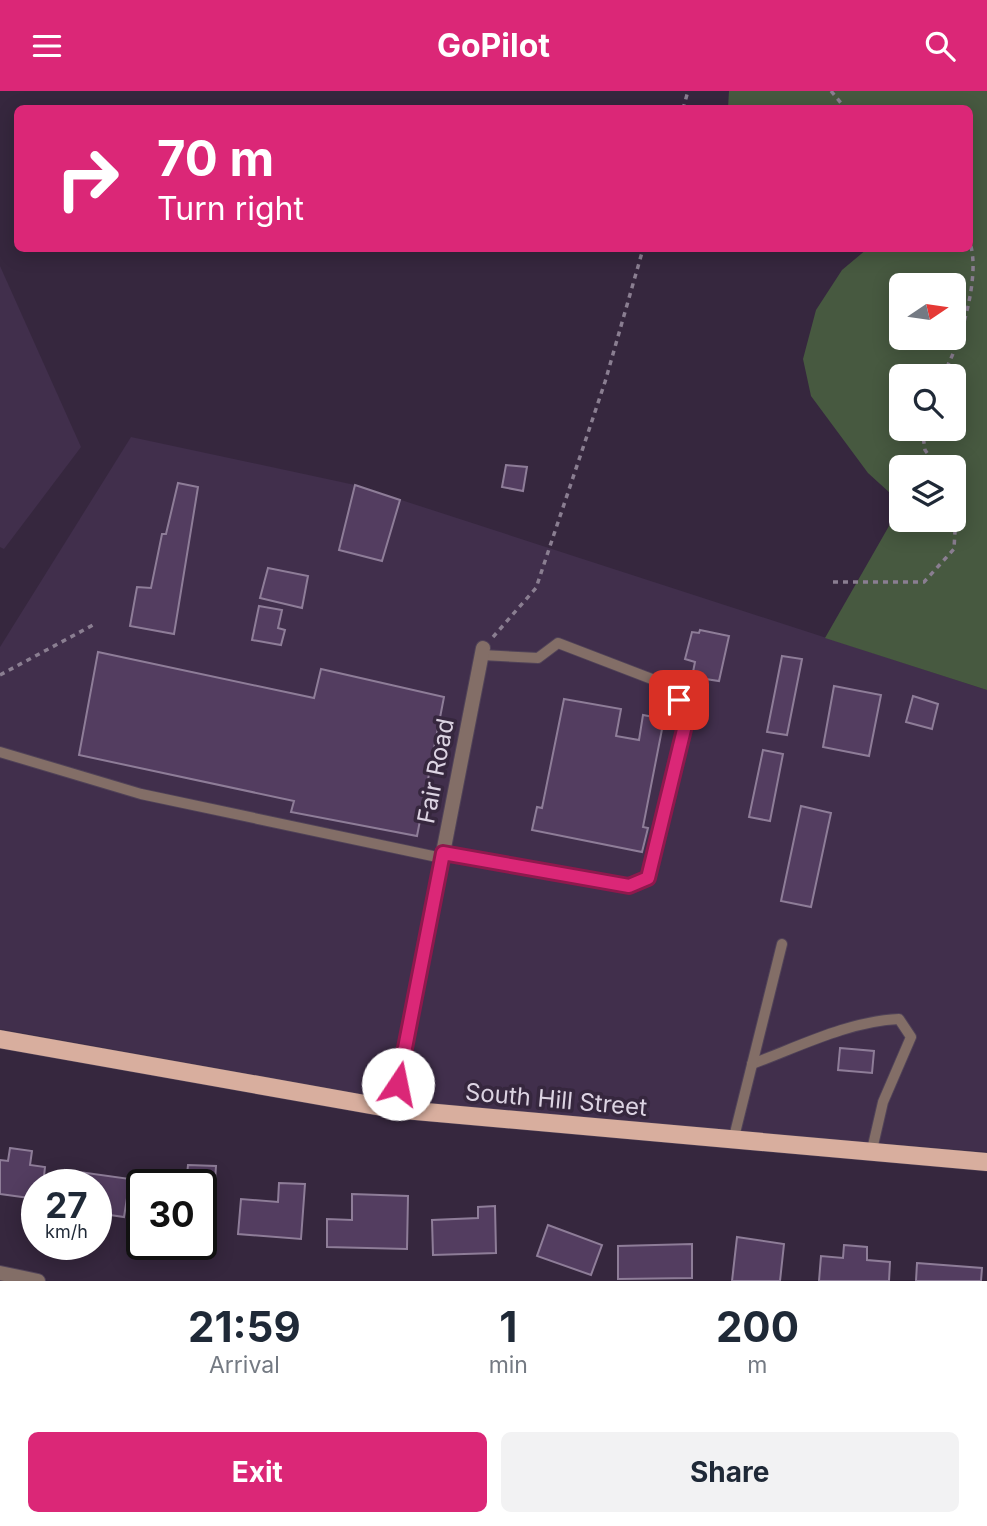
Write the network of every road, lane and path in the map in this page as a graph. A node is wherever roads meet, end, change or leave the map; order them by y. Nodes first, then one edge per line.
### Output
1 (831, 91) edge
2 (843, 105) edge
3 (642, 252) edge
4 (973, 252) edge
5 (950, 364) edge
6 (955, 532) edge
7 (833, 582) dead end
8 (93, 625) dead end
9 (483, 652) junction
10 (0, 675) edge
11 (0, 752) edge
12 (443, 855) junction
13 (782, 944) dead end
14 (0, 1039) edge
15 (752, 1064) junction
16 (393, 1109) junction
17 (733, 1141) junction
18 (871, 1154) junction
19 (987, 1161) edge
20 (0, 1273) edge
21 (38, 1281) edge

1 - 2 path
3 - 9 path
4 - 5 path
6 - 7 path
8 - 10 path
9 - 12 street, Fair Road
9 - 12 lane
11 - 12 lane
12 - 16 street, Fair Road
13 - 15 lane
14 - 16 main road, South Hill Street
15 - 17 lane
15 - 18 lane
16 - 17 main road, South Hill Street
17 - 18 main road, South Hill Street
18 - 19 main road, South Hill Street
20 - 21 street

